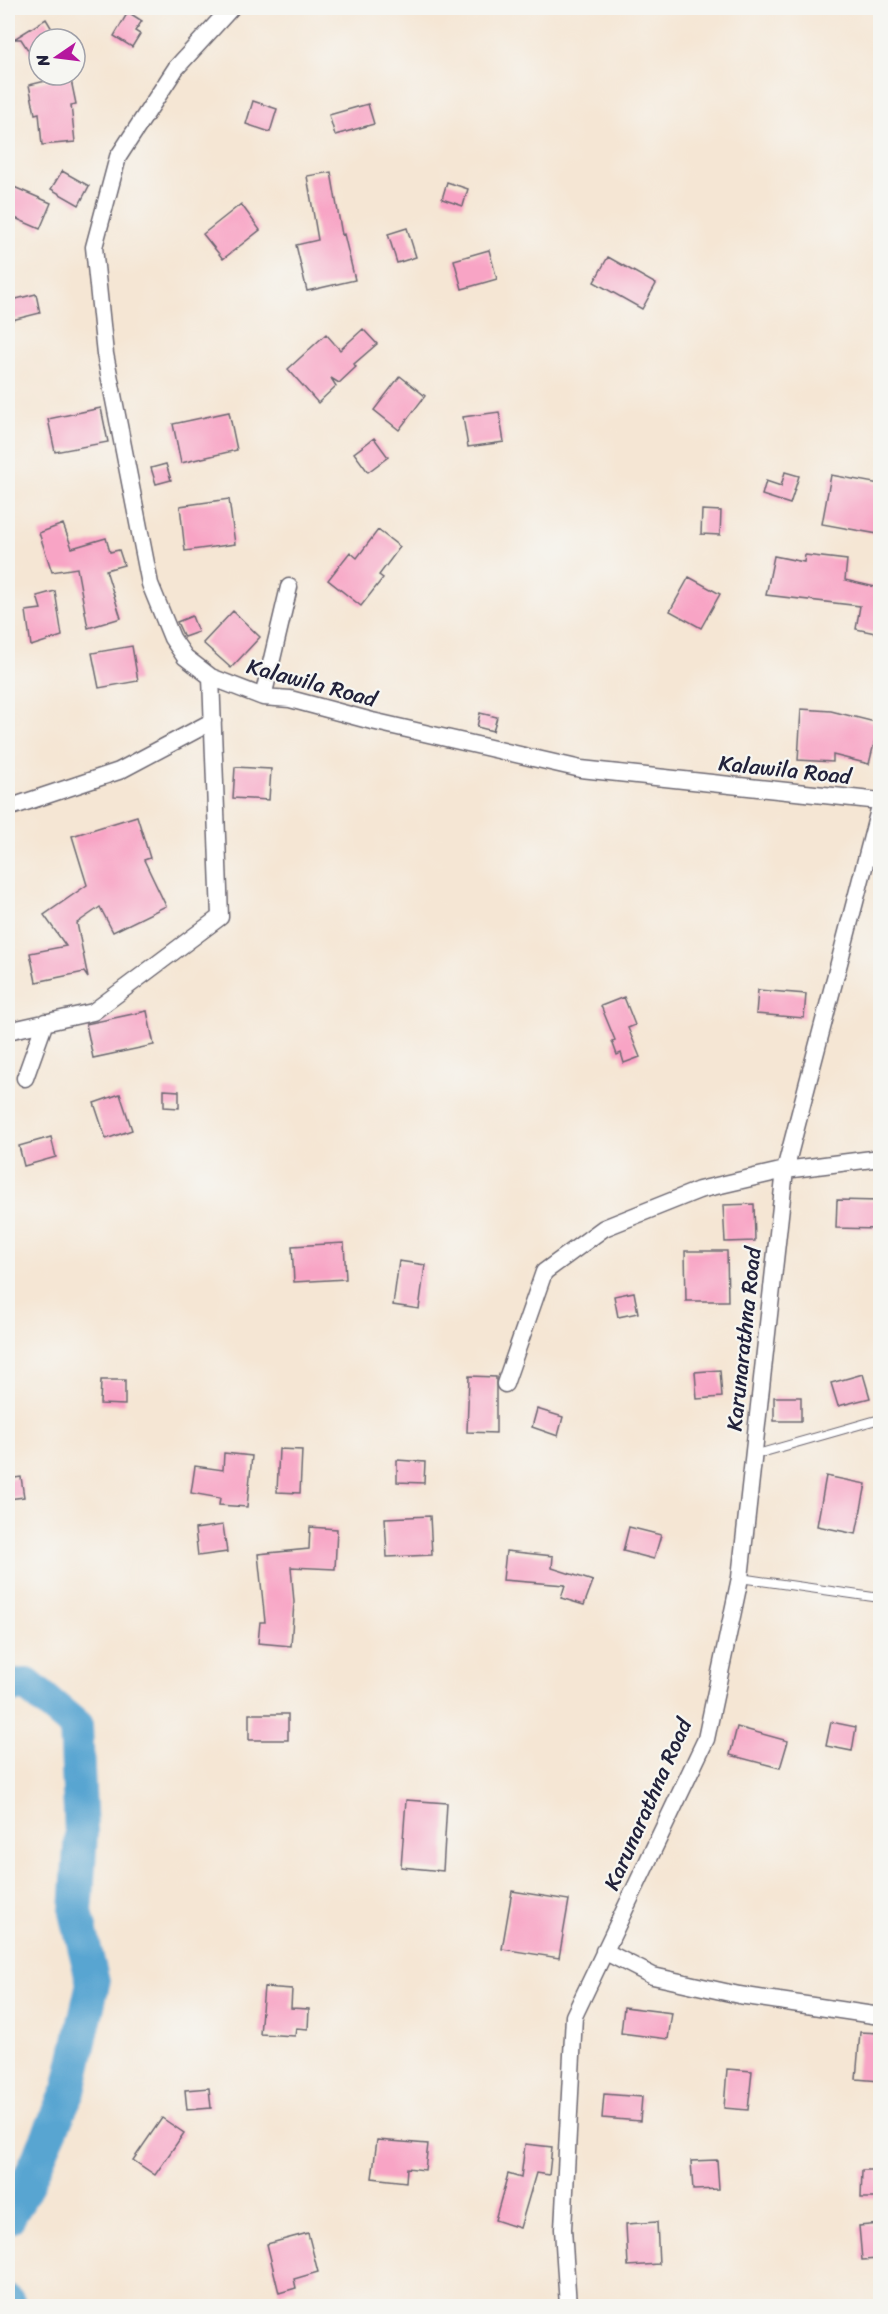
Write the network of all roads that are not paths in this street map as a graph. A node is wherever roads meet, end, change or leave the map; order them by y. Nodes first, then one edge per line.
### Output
1 (231, 8) edge
2 (289, 587) dead end
3 (211, 676) junction
4 (263, 697) junction
5 (213, 721) junction
6 (880, 801) edge
7 (880, 806) edge
8 (8, 808) edge
9 (45, 1023) junction
10 (8, 1031) edge
11 (25, 1078) dead end
12 (880, 1158) edge
13 (785, 1170) junction
14 (505, 1384) dead end
15 (880, 1419) edge
16 (753, 1455) junction
17 (740, 1578) junction
18 (880, 1598) edge
19 (604, 1951) junction
20 (880, 2016) edge
21 (568, 2307) edge

1 - 3 street, Kalawila Road
2 - 4 street
3 - 4 street, Kalawila Road
3 - 5 street
4 - 6 street, Kalawila Road
5 - 8 street
5 - 9 street
7 - 13 street, Karunarathna Road
9 - 10 street
9 - 11 street
12 - 13 street
13 - 14 street
13 - 16 street, Karunarathna Road
15 - 16 lane
16 - 17 street, Karunarathna Road
17 - 18 lane
17 - 19 street, Karunarathna Road
19 - 20 street
19 - 21 street, Karunarathna Road

